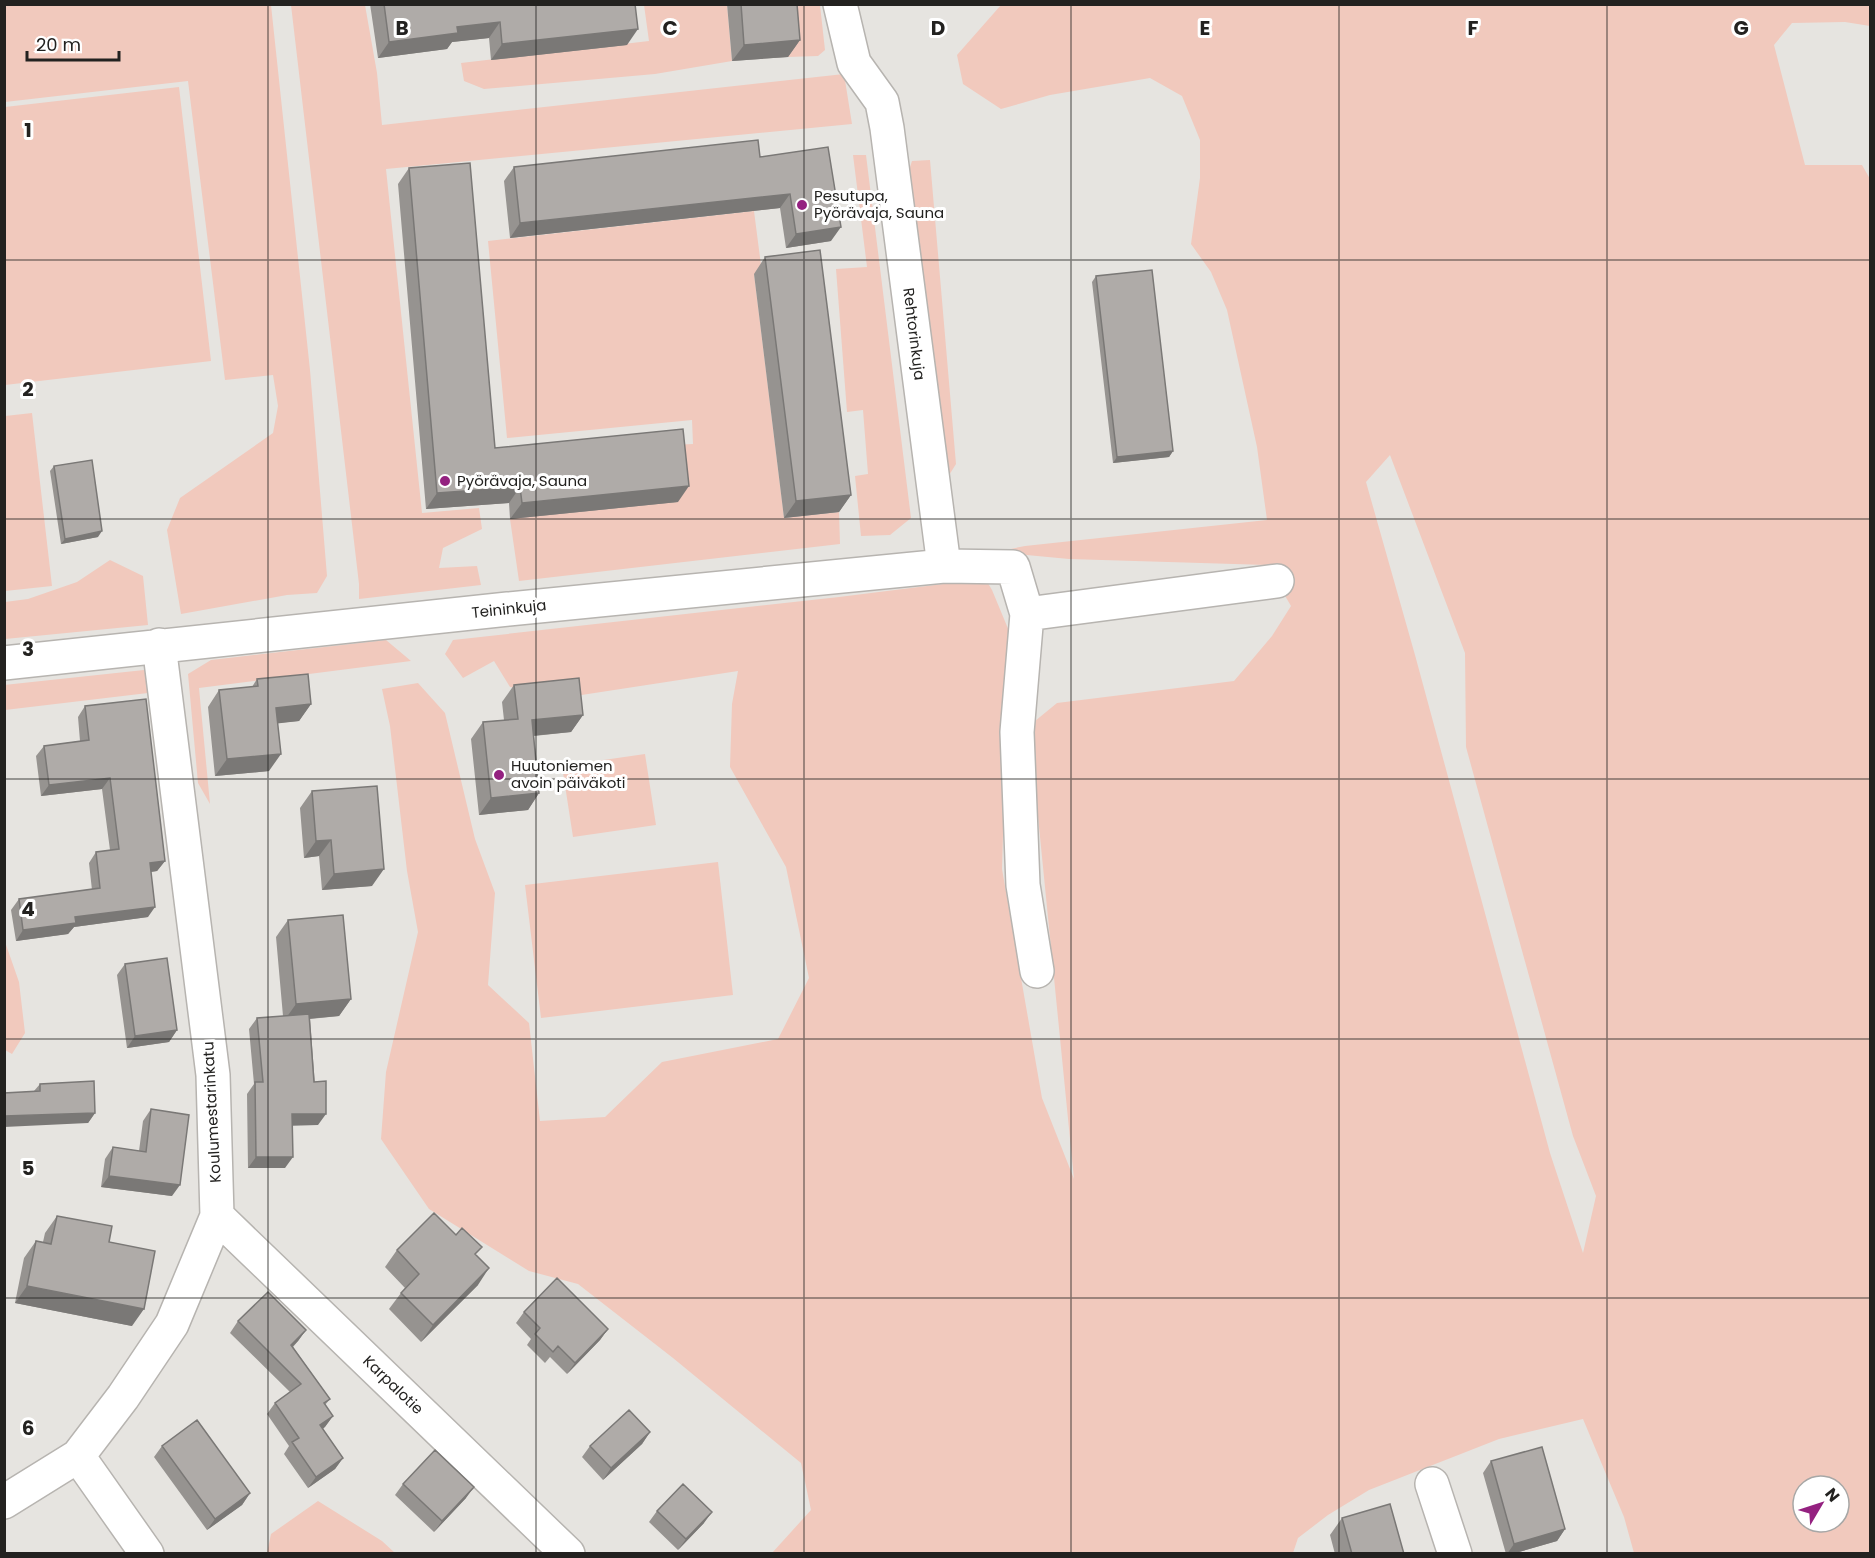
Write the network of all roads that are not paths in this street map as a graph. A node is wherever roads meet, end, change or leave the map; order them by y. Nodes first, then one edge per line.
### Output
1 (840, 4) edge
2 (944, 566) junction
3 (1278, 581) dead end
4 (1028, 614) junction
5 (159, 645) junction
6 (4, 663) edge
7 (1036, 971) dead end
8 (217, 1216) junction
9 (78, 1456) junction
10 (1432, 1485) dead end
11 (4, 1502) edge
12 (147, 1554) edge
13 (568, 1554) edge
14 (1455, 1554) edge

1 - 2 street, Rehtorinkuja
2 - 4 street, Teininkuja
2 - 5 street, Teininkuja
3 - 4 street
4 - 7 street
5 - 6 street, Teininkuja
5 - 8 street, Koulumestarinkatu
8 - 9 street, Koulumestarinkatu
8 - 13 street, Karpalotie
9 - 11 street, Koulumestarinkatu
9 - 12 street
10 - 14 street

